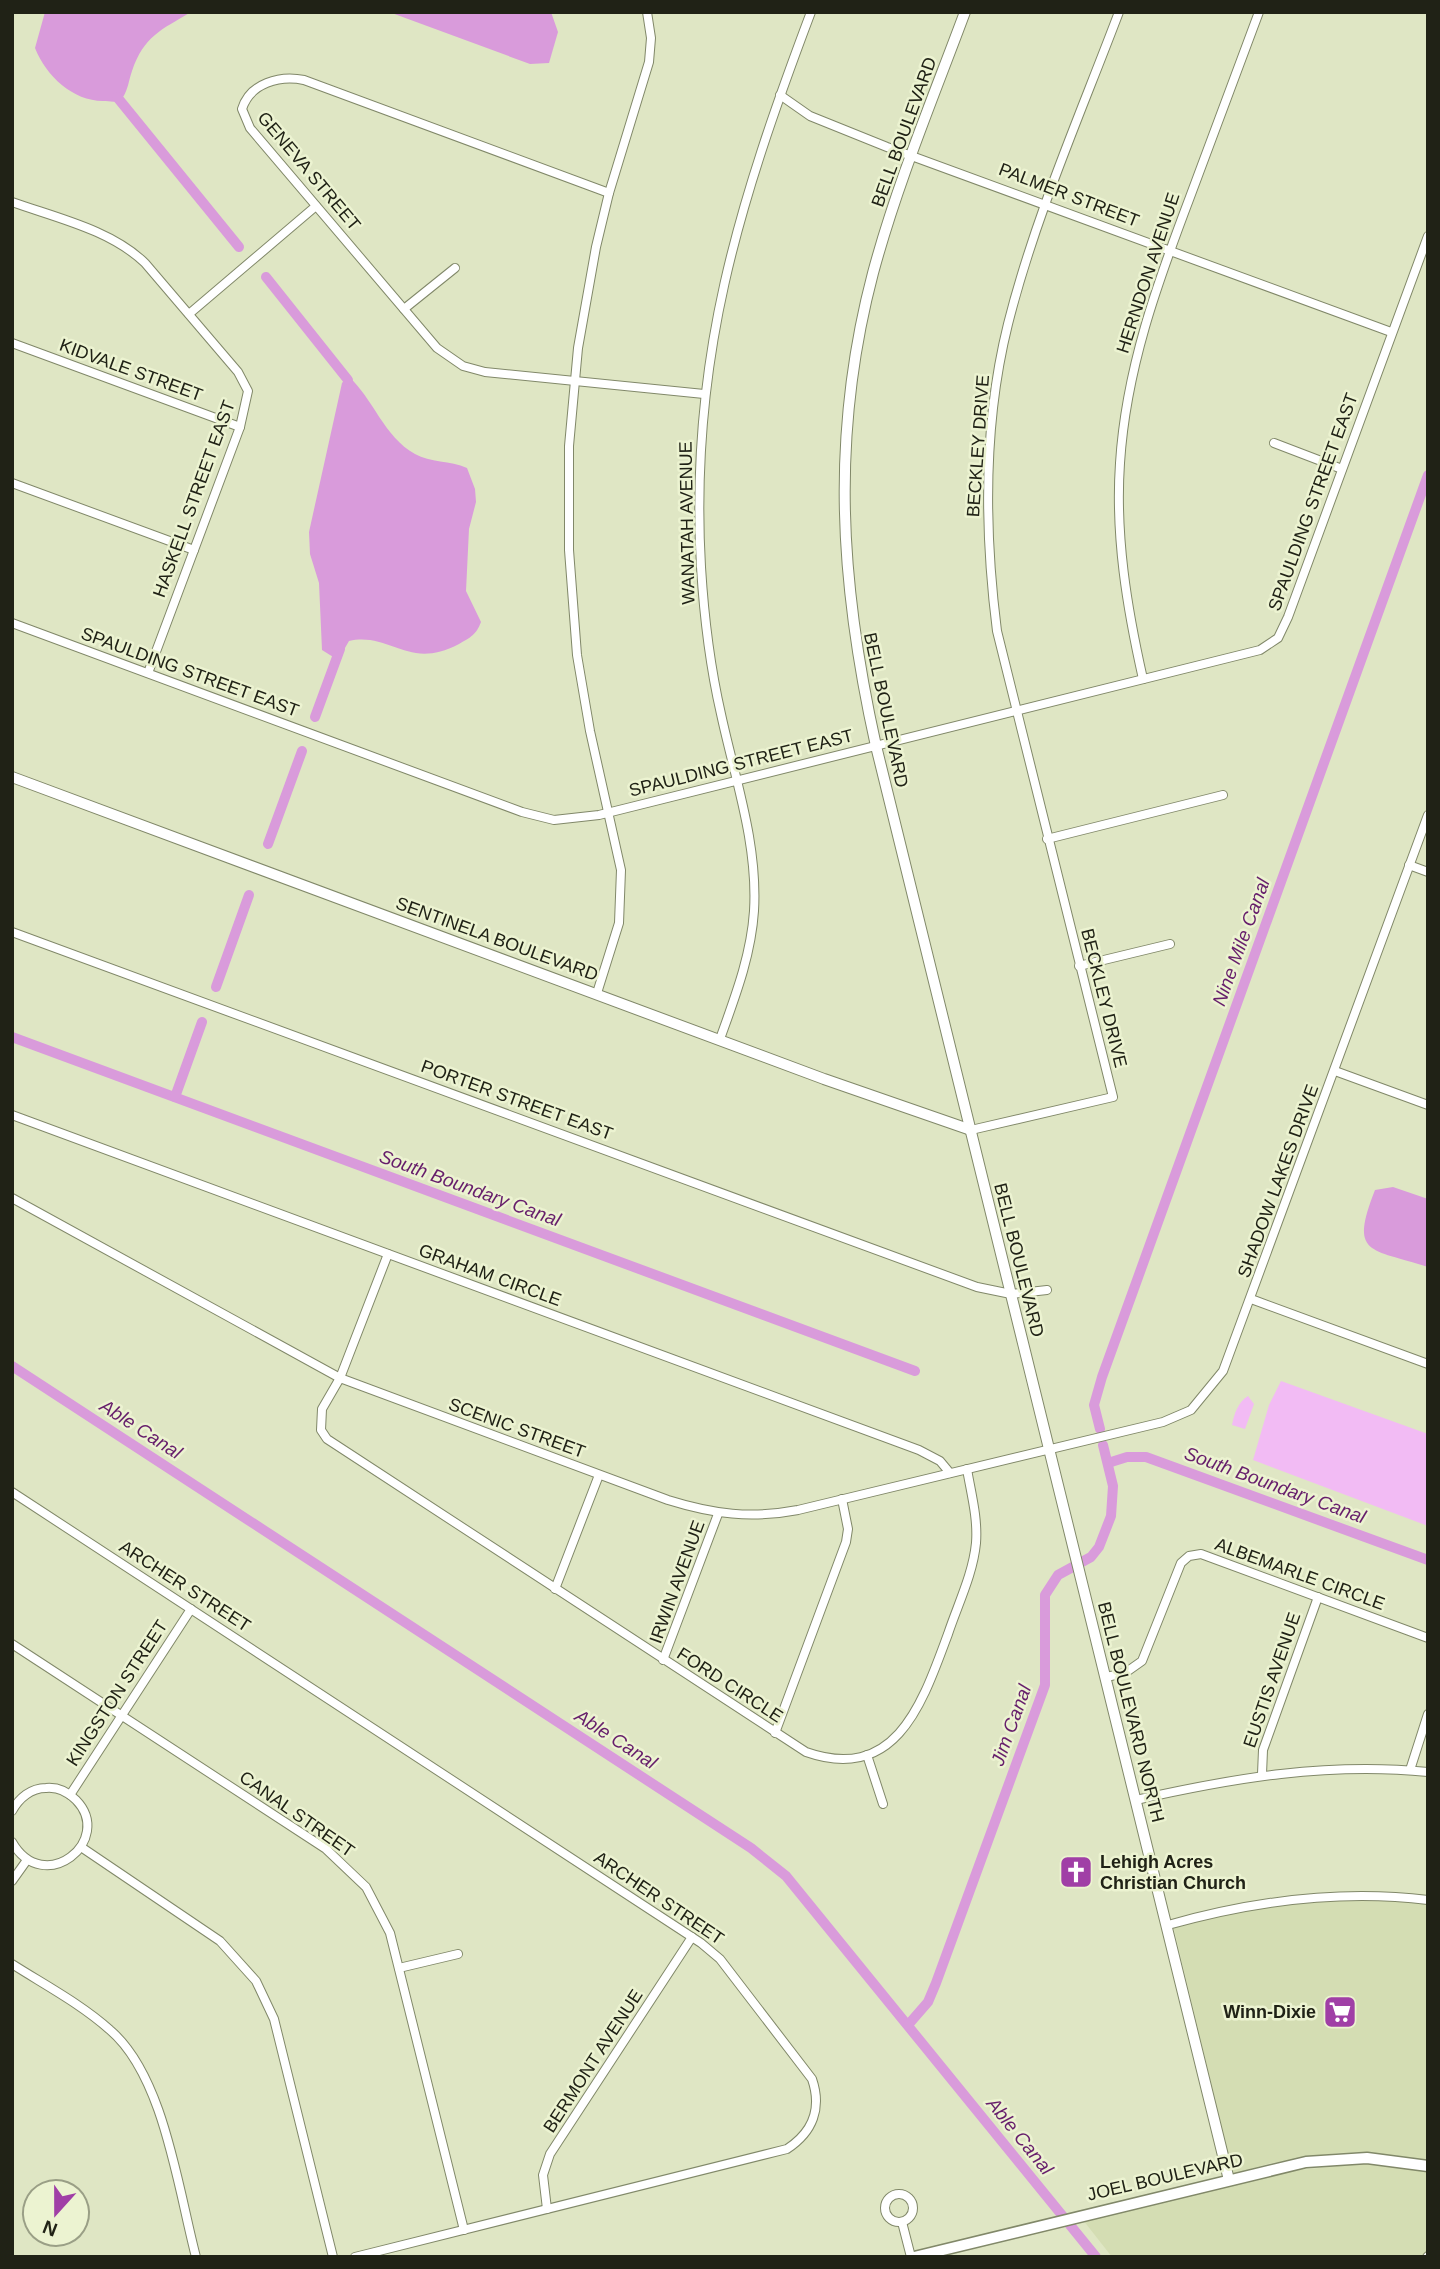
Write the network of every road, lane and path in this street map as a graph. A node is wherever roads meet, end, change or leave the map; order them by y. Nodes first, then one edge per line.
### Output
1 (647, 12) edge
2 (811, 12) edge
3 (965, 12) edge
4 (1119, 12) edge
5 (1259, 12) edge
6 (780, 95) junction
7 (912, 154) junction
8 (609, 193) junction
9 (12, 202) edge
10 (1047, 204) junction
11 (316, 206) junction
12 (1428, 236) edge
13 (1170, 250) junction
14 (455, 268) dead end
15 (404, 309) junction
16 (189, 314) junction
17 (1391, 332) junction
18 (12, 343) edge
19 (574, 381) junction
20 (704, 394) junction
21 (240, 427) junction
22 (1274, 443) dead end
23 (1342, 468) junction
24 (12, 483) edge
25 (194, 550) junction
26 (12, 623) edge
27 (148, 673) junction
28 (1143, 679) junction
29 (1016, 711) junction
30 (876, 746) junction
31 (12, 777) edge
32 (737, 780) junction
33 (1223, 795) dead end
34 (609, 812) junction
35 (1428, 815) edge
36 (1047, 839) junction
37 (1409, 865) junction
38 (1428, 872) edge
39 (12, 932) edge
40 (1170, 944) dead end
41 (1079, 966) junction
42 (597, 993) junction
43 (720, 1039) junction
44 (1335, 1071) junction
45 (1428, 1105) edge
46 (12, 1115) edge
47 (971, 1130) junction
48 (12, 1198) edge
49 (388, 1254) junction
50 (1047, 1290) dead end
51 (1011, 1294) junction
52 (1251, 1299) junction
53 (1428, 1364) edge
54 (341, 1378) junction
55 (1041, 1414) joint
56 (1049, 1450) junction
57 (967, 1469) junction
58 (950, 1473) junction
59 (599, 1475) junction
60 (12, 1492) edge
61 (842, 1499) junction
62 (718, 1514) junction
63 (555, 1589) junction
64 (1318, 1597) junction
65 (191, 1609) junction
66 (1428, 1638) edge
67 (12, 1644) edge
68 (663, 1660) junction
69 (1106, 1677) junction
70 (1428, 1714) edge
71 (121, 1715) junction
72 (775, 1733) junction
73 (867, 1755) junction
74 (1410, 1770) junction
75 (1428, 1772) edge
76 (1262, 1774) junction
77 (70, 1794) junction
78 (1136, 1800) junction
79 (883, 1804) dead end
80 (13, 1806) edge
81 (12, 1842) edge
82 (81, 1847) junction
83 (27, 1860) junction
84 (12, 1881) edge
85 (1428, 1900) edge
86 (1168, 1925) junction
87 (692, 1937) junction
88 (458, 1954) dead end
89 (12, 1964) edge
90 (399, 1968) junction
91 (1428, 2165) edge
92 (1229, 2180) junction
93 (547, 2209) junction
94 (902, 2222) dead end
95 (464, 2230) junction
96 (195, 2257) edge
97 (333, 2257) edge
98 (355, 2257) edge
99 (912, 2257) edge

1 - 8 street
2 - 6 street, WANATAH AVENUE
3 - 7 street, BELL BOULEVARD
4 - 10 street, BECKLEY DRIVE
5 - 13 street, HERNDON AVENUE
6 - 7 street, PALMER STREET
6 - 20 street, WANATAH AVENUE
7 - 10 street, PALMER STREET
7 - 30 street, BELL BOULEVARD
8 - 11 street, GENEVA STREET
8 - 19 street
9 - 16 street, HASKELL STREET EAST
10 - 13 street, PALMER STREET
10 - 29 street, BECKLEY DRIVE
11 - 15 street, GENEVA STREET
11 - 16 street
12 - 17 street, SPAULDING STREET EAST
13 - 17 street, PALMER STREET
13 - 28 street, HERNDON AVENUE
14 - 15 street
15 - 19 street, GENEVA STREET
16 - 21 street, HASKELL STREET EAST
17 - 23 street, SPAULDING STREET EAST
18 - 21 street, KIDVALE STREET
19 - 20 street, GENEVA STREET
19 - 34 street
20 - 32 street, WANATAH AVENUE
21 - 25 street, HASKELL STREET EAST
22 - 23 street
23 - 28 street, SPAULDING STREET EAST
24 - 25 street
25 - 27 street, HASKELL STREET EAST
26 - 27 street, SPAULDING STREET EAST
27 - 34 street, SPAULDING STREET EAST
28 - 29 street, SPAULDING STREET EAST
29 - 30 street, SPAULDING STREET EAST
29 - 36 street, BECKLEY DRIVE
30 - 32 street, SPAULDING STREET EAST
30 - 47 street, BELL BOULEVARD
31 - 42 street, SENTINELA BOULEVARD
32 - 34 street, SPAULDING STREET EAST
32 - 43 street, WANATAH AVENUE
33 - 36 street
34 - 42 street
35 - 37 street, SHADOW LAKES DRIVE
36 - 41 street, BECKLEY DRIVE
37 - 38 street
37 - 44 street, SHADOW LAKES DRIVE
39 - 51 street, PORTER STREET EAST
40 - 41 street
41 - 47 street, BECKLEY DRIVE
42 - 43 street, SENTINELA BOULEVARD
43 - 47 street, SENTINELA BOULEVARD
44 - 45 street
44 - 52 street, SHADOW LAKES DRIVE
46 - 49 street, GRAHAM CIRCLE
47 - 51 street, BELL BOULEVARD
48 - 54 street, SCENIC STREET
49 - 54 street
49 - 58 street, GRAHAM CIRCLE
50 - 51 street, PORTER STREET EAST
51 - 55 street, BELL BOULEVARD
52 - 53 street
52 - 56 street, SHADOW LAKES DRIVE
54 - 59 street, SCENIC STREET
54 - 63 street, FORD CIRCLE
55 - 56 street, BELL BOULEVARD NORTH
56 - 57 street, SCENIC STREET
56 - 69 street, BELL BOULEVARD NORTH
57 - 58 street, SCENIC STREET
57 - 73 street, FORD CIRCLE
58 - 61 street, SCENIC STREET
59 - 62 street, SCENIC STREET
59 - 63 street
60 - 65 street, ARCHER STREET
61 - 62 street, SCENIC STREET
61 - 72 street
62 - 68 street, IRWIN AVENUE
63 - 68 street, FORD CIRCLE
64 - 66 street, ALBEMARLE CIRCLE
64 - 69 street, ALBEMARLE CIRCLE
64 - 76 street, EUSTIS AVENUE
65 - 71 street, KINGSTON STREET
65 - 87 street, ARCHER STREET
67 - 71 street, CANAL STREET
68 - 72 street, FORD CIRCLE
69 - 78 street, BELL BOULEVARD NORTH
70 - 74 street
71 - 77 street, KINGSTON STREET
71 - 90 street, CANAL STREET
72 - 73 street, FORD CIRCLE
73 - 79 street
74 - 75 street
74 - 76 street
76 - 78 street
77 - 80 street
77 - 82 street
78 - 86 street, BELL BOULEVARD NORTH
81 - 83 street
82 - 83 street
82 - 97 street
83 - 84 street
85 - 86 street
86 - 92 street, BELL BOULEVARD NORTH
87 - 93 street, BERMONT AVENUE
87 - 93 street, ARCHER STREET
88 - 90 street
89 - 96 street
90 - 95 street, CANAL STREET
91 - 92 main road, JOEL BOULEVARD
92 - 99 main road, JOEL BOULEVARD
93 - 95 street, ARCHER STREET
94 - 99 street
95 - 98 street, ARCHER STREET

